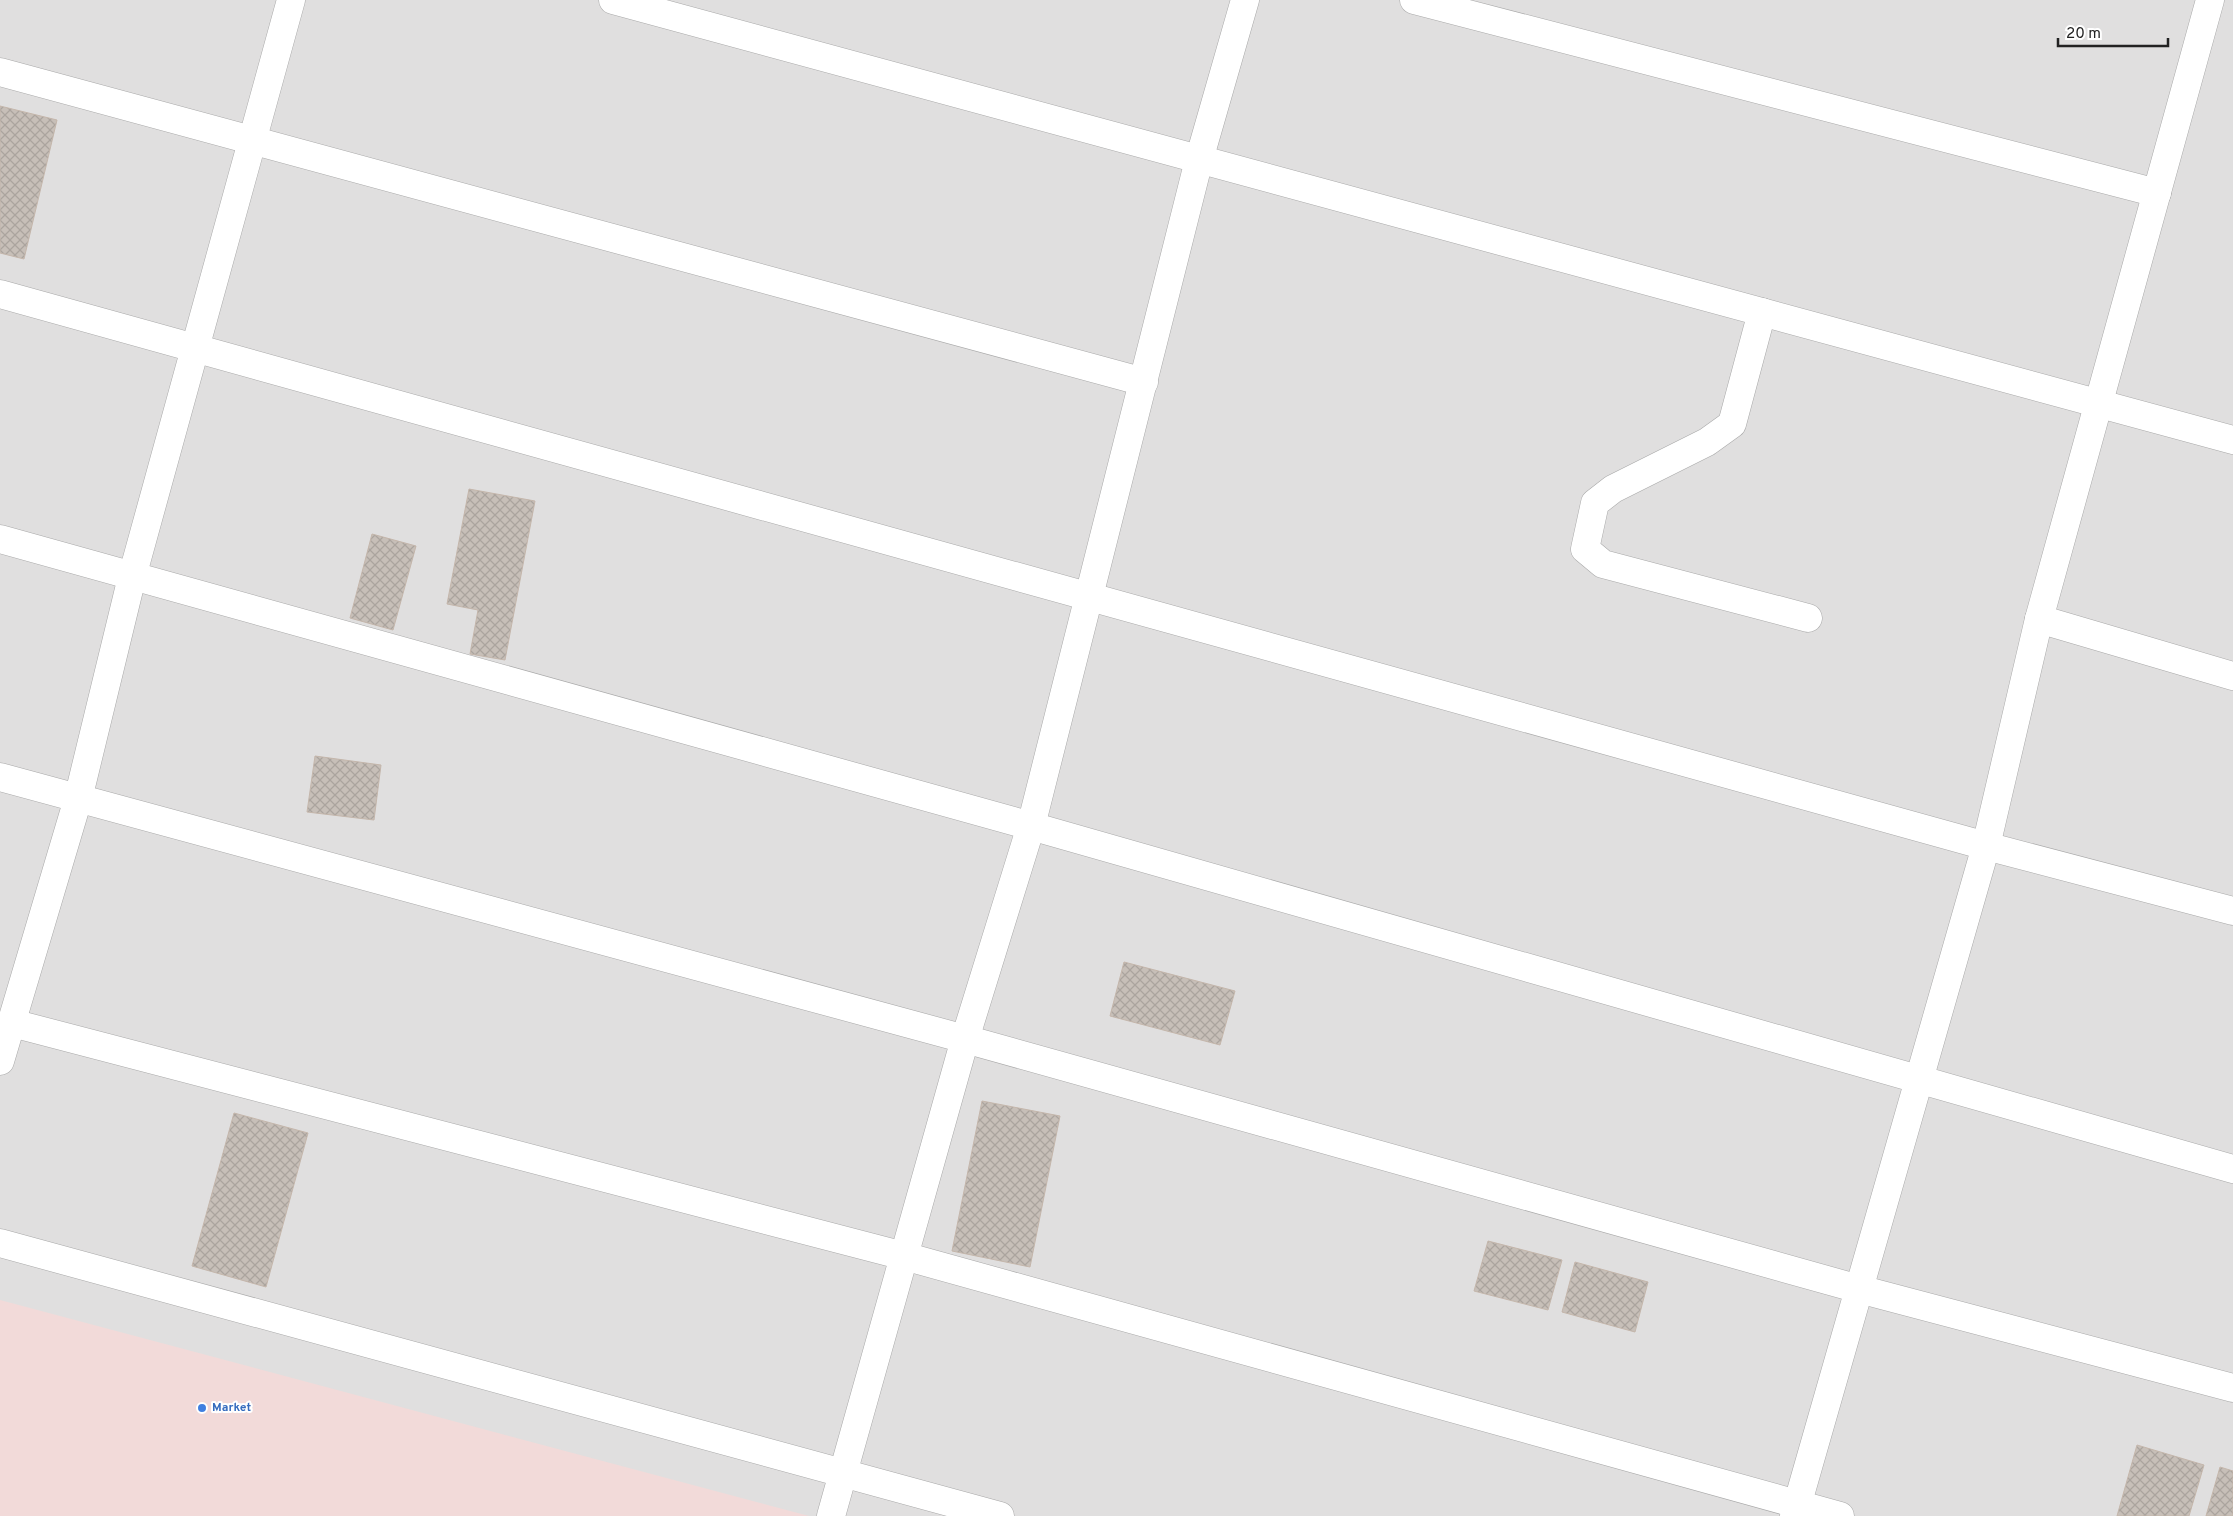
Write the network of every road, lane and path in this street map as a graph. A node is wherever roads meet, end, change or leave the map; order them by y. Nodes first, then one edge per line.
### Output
1 (291, 0) edge
2 (613, 0) edge
3 (1245, 0) edge
4 (1414, 0) edge
5 (2210, 0) edge
6 (0, 72) edge
7 (253, 139) junction
8 (1199, 160) junction
9 (2157, 193) junction
10 (0, 294) edge
11 (1762, 312) junction
12 (196, 349) junction
13 (1144, 382) junction
14 (2099, 403) junction
15 (2233, 440) edge
16 (0, 539) edge
17 (132, 577) junction
18 (1090, 598) junction
19 (1808, 618) dead end
20 (2039, 619) junction
21 (2233, 676) edge
22 (0, 777) edge
23 (78, 799) junction
24 (1031, 826) junction
25 (1986, 846) junction
26 (2233, 911) edge
27 (12, 1023) junction
28 (965, 1039) junction
29 (0, 1061) edge
30 (1919, 1080) junction
31 (2233, 1169) edge
32 (0, 1243) edge
33 (904, 1256) junction
34 (1859, 1289) junction
35 (2233, 1388) edge
36 (842, 1473) junction
37 (1796, 1510) edge
38 (831, 1516) edge
39 (1000, 1516) edge
40 (1840, 1516) edge

1 - 7 street
2 - 8 street
3 - 8 street
4 - 9 street
5 - 9 street
6 - 7 street
7 - 12 street
7 - 13 street
8 - 11 street
8 - 13 street
9 - 14 street
10 - 12 street
11 - 14 street
11 - 19 street
12 - 17 street
12 - 18 street
13 - 18 street
14 - 15 street
14 - 20 street
16 - 17 street
17 - 23 street
17 - 24 street
18 - 24 street
18 - 25 street
20 - 21 street
20 - 25 street
22 - 23 street
23 - 27 street
23 - 28 street
24 - 28 street
24 - 30 street
25 - 26 street
25 - 30 street
27 - 29 street
27 - 33 street
28 - 33 street
28 - 34 street
30 - 31 street
30 - 34 street
32 - 36 street
33 - 36 street
33 - 37 street
34 - 35 street
34 - 37 street
36 - 38 street
36 - 39 street
37 - 40 street

